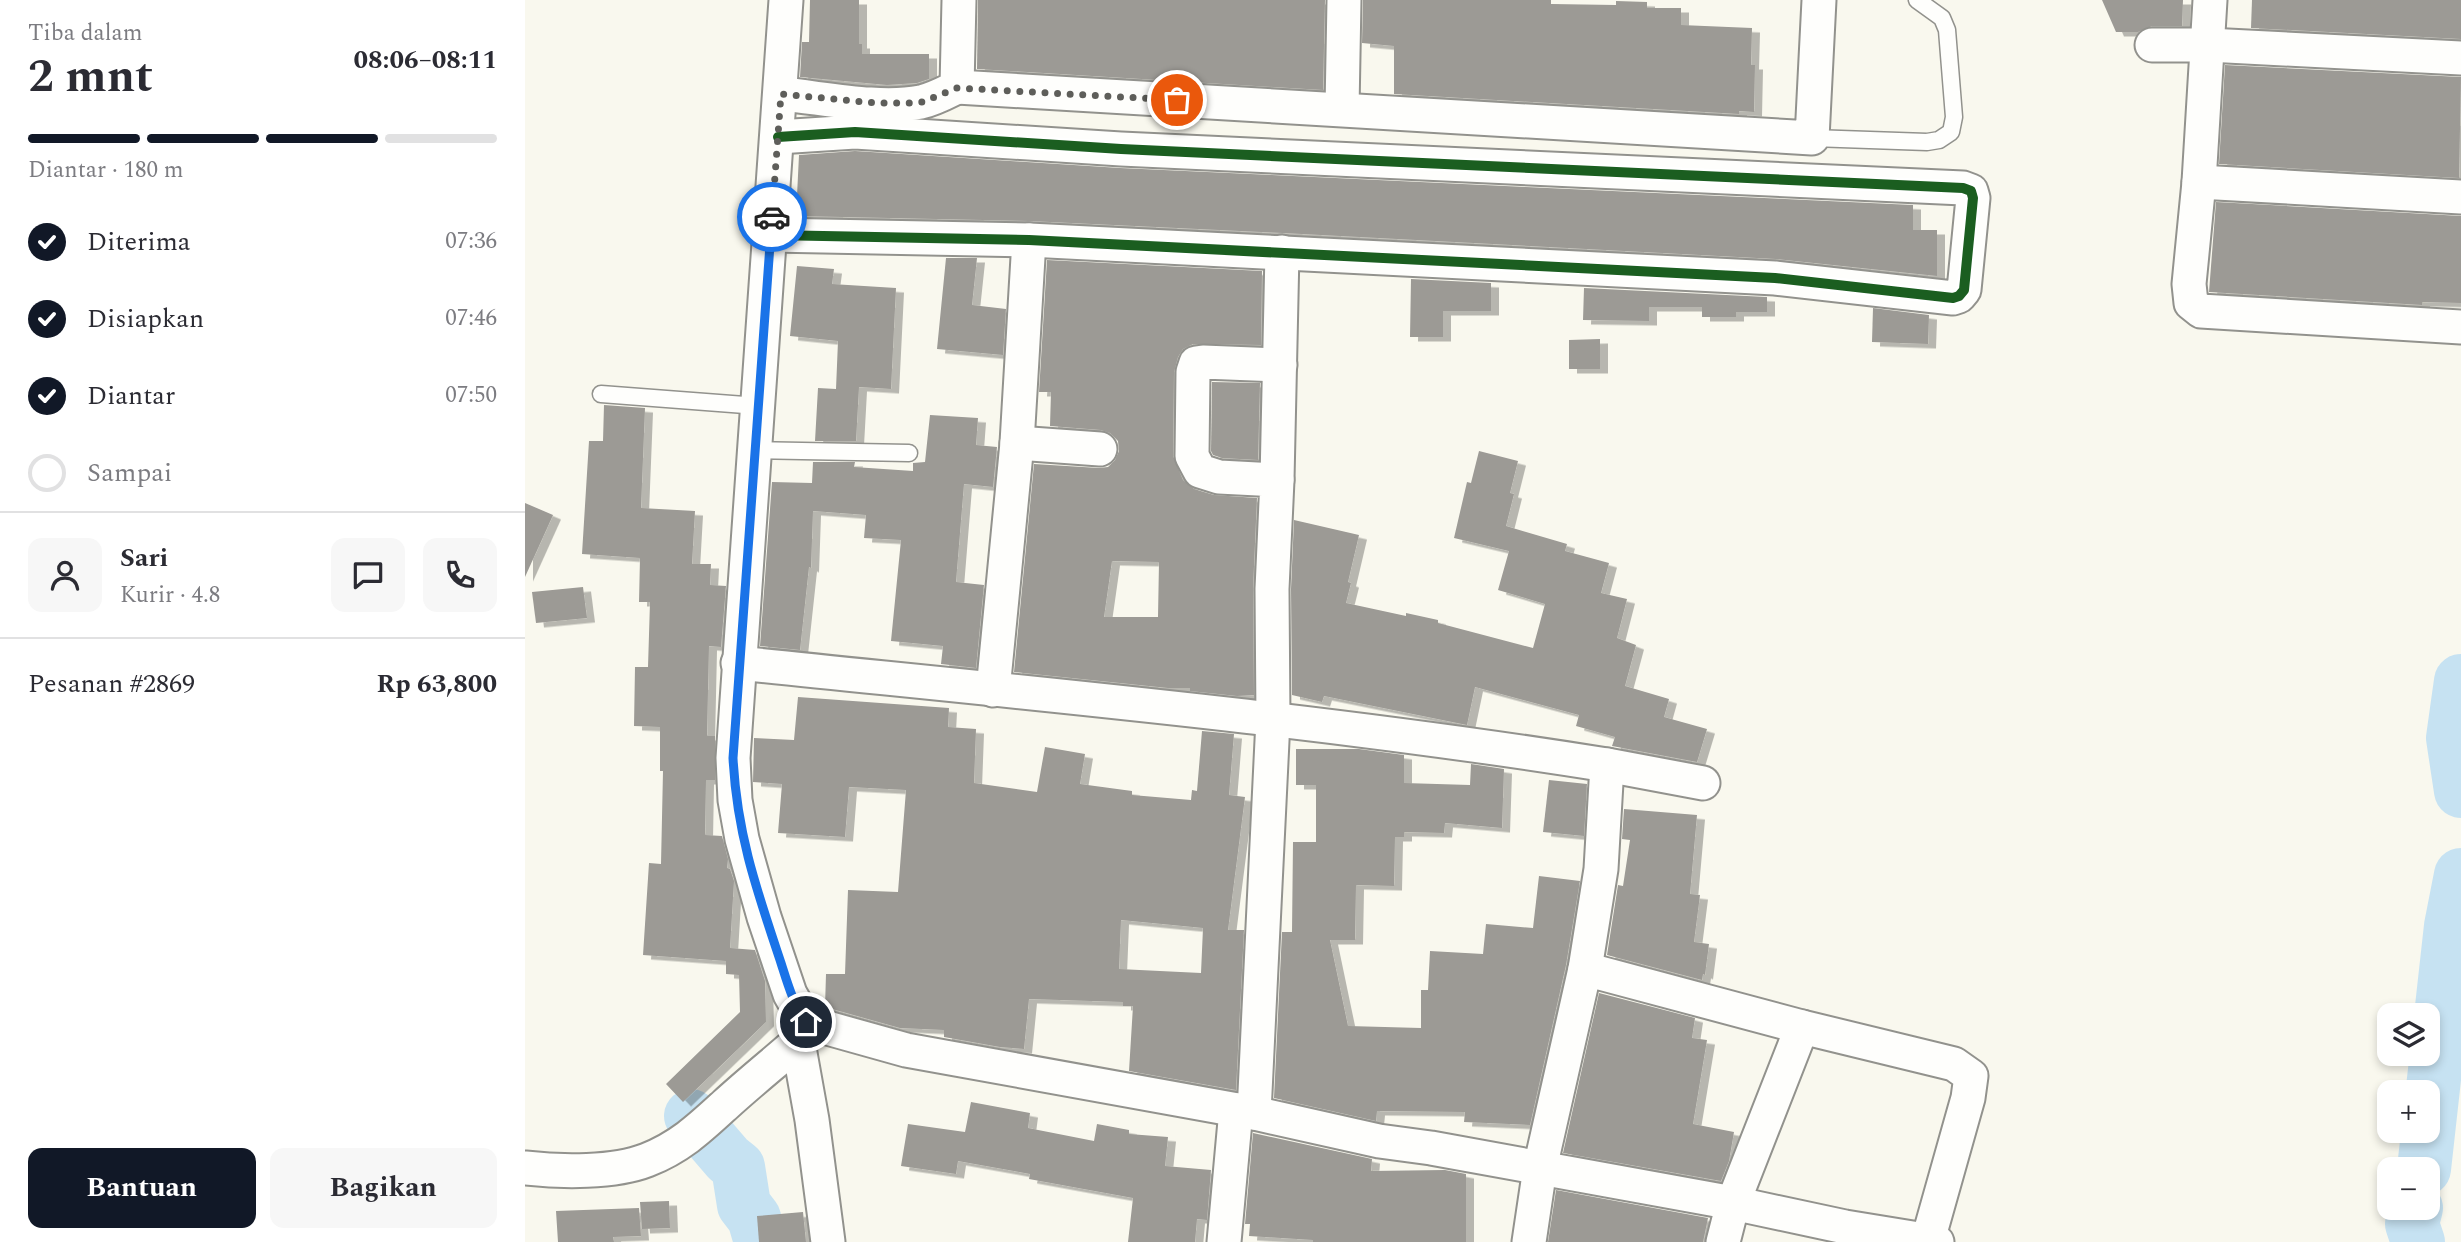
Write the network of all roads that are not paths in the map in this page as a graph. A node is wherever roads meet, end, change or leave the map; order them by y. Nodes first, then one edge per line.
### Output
1 (786, 0) edge
2 (959, 0) edge
3 (1344, 0) edge
4 (1817, 0) edge
5 (1917, 0) edge
6 (2210, 0) edge
7 (2152, 45) dead end
8 (2208, 45) junction
9 (2461, 58) edge
10 (957, 88) junction
11 (781, 94) junction
12 (1342, 109) junction
13 (778, 137) junction
14 (1812, 138) junction
15 (2199, 182) junction
16 (2461, 197) edge
17 (771, 235) junction
18 (1029, 240) junction
19 (1282, 252) junction
20 (2461, 327) edge
21 (1280, 365) junction
22 (601, 394) dead end
23 (758, 406) junction
24 (1017, 443) junction
25 (1100, 449) dead end
26 (755, 450) junction
27 (909, 453) dead end
28 (1277, 480) junction
29 (738, 663) junction
30 (993, 690) junction
31 (1273, 720) junction
32 (1607, 765) junction
33 (1703, 783) dead end
34 (1585, 969) junction
35 (1802, 1027) junction
36 (802, 1032) junction
37 (1245, 1111) junction
38 (525, 1168) edge
39 (1541, 1168) junction
40 (1733, 1203) junction
41 (1932, 1241) edge
42 (828, 1242) edge
43 (1224, 1242) edge
44 (1529, 1242) edge
45 (1723, 1242) edge

1 - 11 street
2 - 10 street
3 - 12 street
4 - 14 street
5 - 14 lane
6 - 8 street
7 - 8 street
8 - 9 street
8 - 15 street
10 - 11 street
10 - 12 street
11 - 13 street
12 - 14 street
13 - 17 street
13 - 19 street
15 - 16 street
15 - 20 street
17 - 18 street
17 - 23 street
18 - 19 street
18 - 24 street
19 - 21 street
21 - 28 street
21 - 28 street
22 - 23 lane
23 - 26 street
24 - 25 street
24 - 30 street
26 - 27 lane
26 - 29 street
28 - 31 street
29 - 30 street
29 - 36 street
30 - 31 street
31 - 32 street
31 - 37 street
32 - 33 street
32 - 34 street
34 - 35 street
34 - 39 street
35 - 40 street
35 - 41 street
36 - 37 street
36 - 38 street
36 - 42 street
37 - 39 street
37 - 43 street
39 - 40 street
39 - 44 street
40 - 41 street
40 - 45 street

